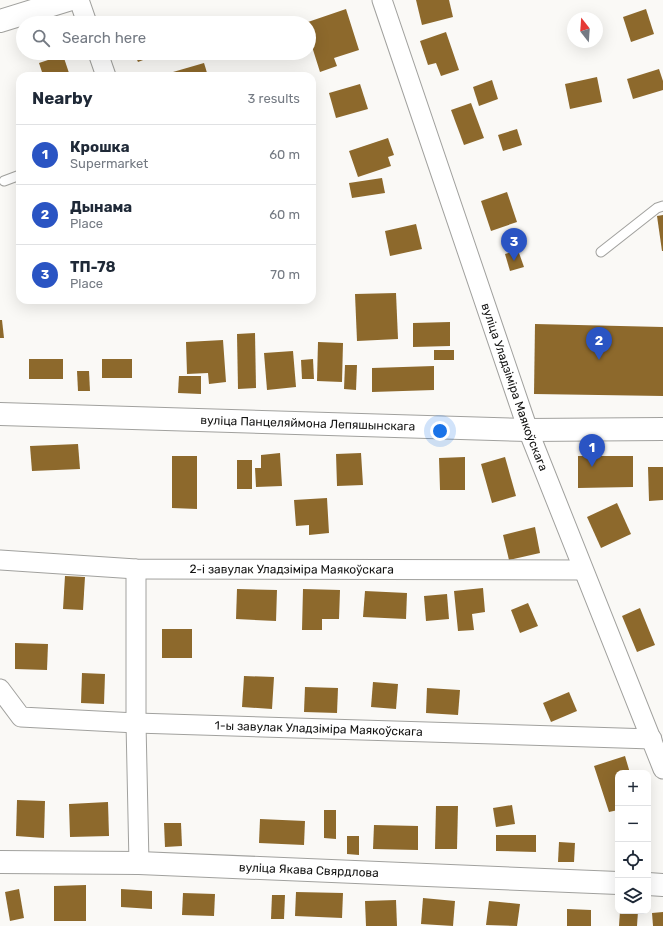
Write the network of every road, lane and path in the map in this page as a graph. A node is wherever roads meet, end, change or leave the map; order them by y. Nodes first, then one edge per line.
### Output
1 (68, 0) edge
2 (79, 0) edge
3 (382, 0) edge
4 (16, 16) edge
5 (16, 16) edge
6 (85, 16) edge
7 (0, 21) edge
8 (100, 60) edge
9 (105, 72) edge
10 (16, 176) edge
11 (4, 181) dead end
12 (663, 206) edge
13 (601, 252) dead end
14 (0, 414) edge
15 (663, 429) edge
16 (528, 430) junction
17 (0, 560) edge
18 (136, 569) junction
19 (583, 570) junction
20 (0, 689) edge
21 (136, 723) junction
22 (652, 739) junction
23 (663, 769) edge
24 (0, 862) edge
25 (139, 863) junction
26 (615, 883) edge
27 (651, 884) edge
28 (663, 885) edge

1 - 4 street
2 - 6 street
3 - 16 street, вуліца Уладзіміра Маякоўскага
5 - 7 street
8 - 9 street
10 - 11 lane
12 - 13 lane
14 - 16 street, вуліца Панцеляймона Лепяшынскага
15 - 16 street, вуліца Панцеляймона Лепяшынскага
16 - 19 street, вуліца Уладзіміра Маякоўскага
17 - 18 street, 2-і завулак Уладзіміра Маякоўскага
18 - 19 street, 2-і завулак Уладзіміра Маякоўскага
18 - 21 street
19 - 22 street, вуліца Уладзіміра Маякоўскага
20 - 21 street, 1-ы завулак Уладзіміра Маякоўскага
21 - 22 street, 1-ы завулак Уладзіміра Маякоўскага
21 - 25 street
22 - 23 street, вуліца Уладзіміра Маякоўскага
24 - 25 street, вуліца Якава Свярдлова
25 - 26 street, вуліца Якава Свярдлова
27 - 28 street

